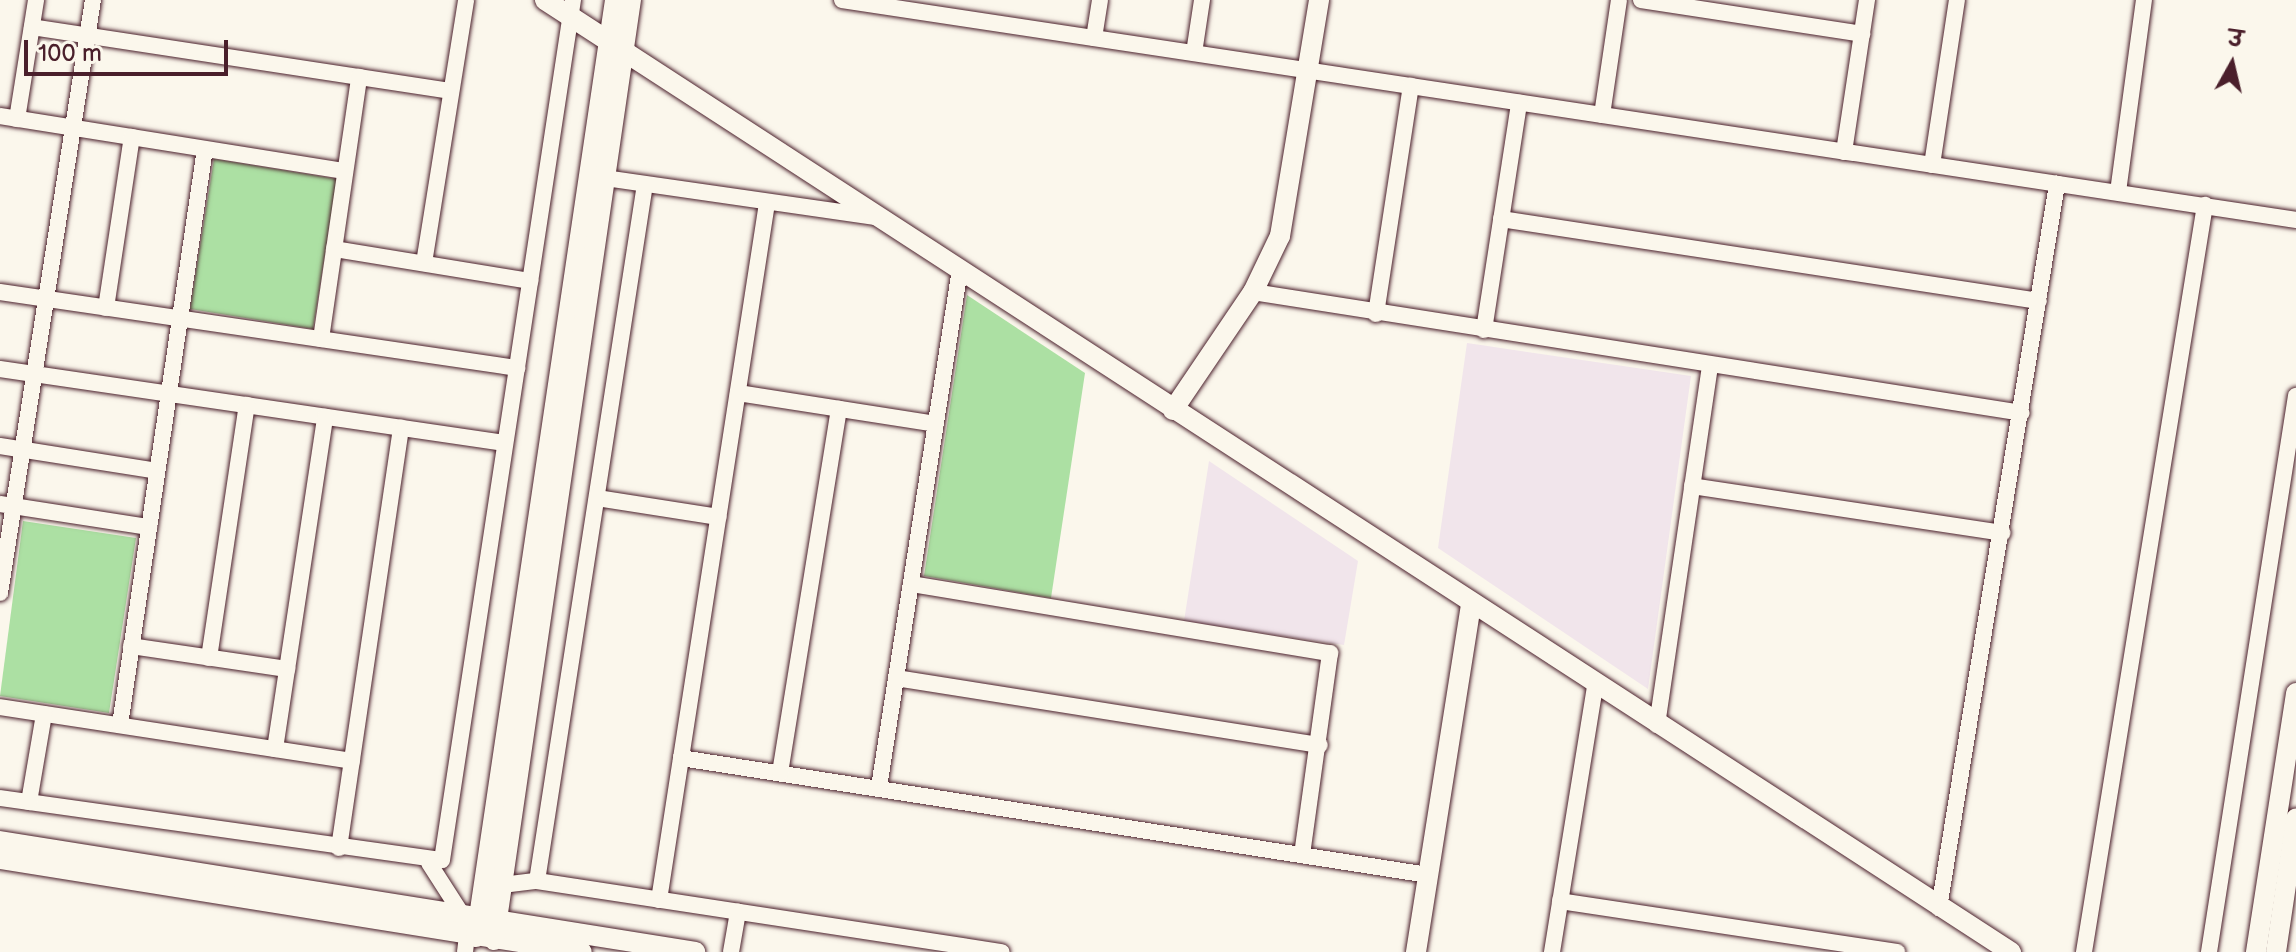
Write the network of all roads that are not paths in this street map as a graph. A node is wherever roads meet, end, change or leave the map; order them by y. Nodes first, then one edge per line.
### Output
1 (36, 0) edge
2 (93, 0) edge
3 (466, 0) edge
4 (545, 0) edge
5 (615, 0) edge
6 (631, 0) edge
7 (842, 0) edge
8 (1100, 0) edge
9 (1202, 0) edge
10 (1319, 0) edge
11 (1619, 0) edge
12 (1641, 0) edge
13 (1867, 0) edge
14 (1957, 0) edge
15 (2144, 0) edge
16 (891, 4) edge
17 (572, 8) edge
18 (32, 27) junction
19 (1862, 34) junction
20 (88, 35) junction
21 (1094, 38) junction
22 (616, 45) junction
23 (1194, 53) junction
24 (1308, 71) junction
25 (359, 77) junction
26 (1411, 86) junction
27 (450, 91) junction
28 (1519, 103) junction
29 (1602, 115) junction
30 (0, 116) edge
31 (17, 119) junction
32 (74, 128) junction
33 (132, 137) junction
34 (205, 149) junction
35 (600, 151) junction
36 (1844, 152) junction
37 (1932, 165) junction
38 (345, 171) junction
39 (605, 178) junction
40 (645, 184) junction
41 (2057, 184) junction
42 (2118, 192) junction
43 (767, 203) junction
44 (2205, 205) junction
45 (881, 217) junction
46 (1501, 219) junction
47 (2296, 220) edge
48 (334, 249) junction
49 (424, 263) junction
50 (960, 269) junction
51 (530, 281) junction
52 (0, 292) edge
53 (1253, 292) junction
54 (47, 299) junction
55 (2039, 301) junction
56 (106, 308) junction
57 (1376, 314) junction
58 (180, 318) junction
59 (1484, 330) junction
60 (321, 339) junction
61 (1710, 365) junction
62 (517, 368) junction
63 (0, 369) edge
64 (35, 374) junction
65 (738, 393) junction
66 (169, 394) junction
67 (2296, 396) edge
68 (247, 405) junction
69 (839, 409) junction
70 (1173, 410) junction
71 (2022, 413) junction
72 (325, 417) junction
73 (936, 424) junction
74 (401, 428) junction
75 (505, 443) junction
76 (0, 446) edge
77 (23, 450) junction
78 (157, 471) junction
79 (1692, 486) junction
80 (597, 498) junction
81 (7, 505) edge
82 (719, 517) junction
83 (149, 527) junction
84 (2002, 533) junction
85 (911, 584) junction
86 (0, 593) edge
87 (1471, 605) junction
88 (131, 646) junction
89 (209, 658) junction
90 (287, 669) junction
91 (896, 678) junction
92 (1595, 686) junction
93 (2296, 693) edge
94 (0, 707) edge
95 (44, 714) junction
96 (120, 725) junction
97 (1657, 725) junction
98 (1320, 745) junction
99 (275, 749) junction
100 (681, 758) junction
101 (352, 761) junction
102 (780, 773) junction
103 (879, 787) junction
104 (0, 798) edge
105 (29, 802) junction
106 (2296, 818) edge
107 (0, 841) edge
108 (339, 848) junction
109 (1302, 855) junction
110 (0, 859) edge
111 (429, 863) junction
112 (1428, 875) junction
113 (537, 881) junction
114 (502, 885) junction
115 (659, 900) junction
116 (1560, 901) junction
117 (1939, 908) junction
118 (738, 912) junction
119 (477, 931) edge
120 (539, 942) edge
121 (582, 952) edge
122 (695, 952) edge
123 (731, 952) edge
124 (1002, 952) edge
125 (1416, 952) edge
126 (1552, 952) edge
127 (1897, 952) edge
128 (2011, 952) edge
129 (2084, 952) edge
130 (2209, 952) edge
131 (2256, 952) edge
132 (2276, 952) edge

1 - 18 street
2 - 20 street
3 - 27 street
4 - 17 street
5 - 22 street
6 - 22 street
7 - 16 street
8 - 21 street
9 - 23 street
10 - 24 street
11 - 29 street
12 - 19 street
13 - 19 street
14 - 37 street
15 - 42 street
16 - 21 street
17 - 22 street
17 - 51 street
18 - 20 street
18 - 31 street
19 - 36 street
20 - 25 street
20 - 32 street
21 - 23 street
22 - 35 street
22 - 45 street
23 - 24 street
24 - 26 street
24 - 53 street
25 - 27 street
25 - 38 street
26 - 28 street
26 - 57 street
27 - 49 street
28 - 29 street
28 - 46 street
29 - 36 street
30 - 31 street
31 - 32 street
32 - 33 street
32 - 54 street
33 - 34 street
33 - 56 street
34 - 38 street
34 - 58 street
35 - 39 street
35 - 119 street
36 - 37 street
37 - 41 street
38 - 48 street
39 - 40 street
39 - 114 street
40 - 43 street
40 - 80 street
41 - 42 street
41 - 55 street
42 - 44 street
43 - 45 street
43 - 65 street
44 - 47 street
44 - 129 street
45 - 50 street
46 - 55 street
46 - 59 street
48 - 49 street
48 - 60 street
49 - 51 street
50 - 70 street
50 - 73 street
51 - 62 street
52 - 54 street
53 - 57 street
53 - 70 street
54 - 56 street
54 - 64 street
55 - 71 street
56 - 58 street
57 - 59 street
58 - 60 street
58 - 66 street
59 - 61 street
60 - 62 street
61 - 71 street
61 - 79 street
62 - 75 street
63 - 64 street
64 - 66 street
64 - 77 street
65 - 69 street
65 - 82 street
66 - 68 street
66 - 78 street
67 - 130 street
68 - 72 street
68 - 89 street
69 - 73 street
69 - 102 street
70 - 87 street
71 - 84 street
72 - 74 street
72 - 90 street
73 - 85 street
74 - 75 street
74 - 101 street
75 - 111 street
76 - 77 street
77 - 78 street
77 - 81 street
78 - 83 street
79 - 84 street
79 - 97 street
80 - 82 street
80 - 113 street
81 - 83 street
81 - 86 street
82 - 100 street
83 - 88 street
84 - 117 street
85 - 91 street
85 - 98 street
87 - 92 street
87 - 112 street
88 - 89 street
88 - 96 street
89 - 90 street
90 - 99 street
91 - 98 street
91 - 103 street
92 - 97 street
92 - 116 street
93 - 131 street
94 - 95 street
95 - 96 street
95 - 105 street
96 - 99 street
97 - 117 street
98 - 109 street
99 - 101 street
100 - 102 street
100 - 115 street
101 - 108 street
102 - 103 street
103 - 109 street
104 - 105 street
105 - 108 street
106 - 132 street
107 - 119 street
108 - 111 street
109 - 112 street
110 - 119 street
111 - 119 street
112 - 125 street
113 - 114 street
113 - 115 street
114 - 119 street
115 - 118 street
116 - 126 street
116 - 127 street
117 - 128 street
118 - 123 street
118 - 124 street
119 - 120 street
120 - 121 street
120 - 122 street

